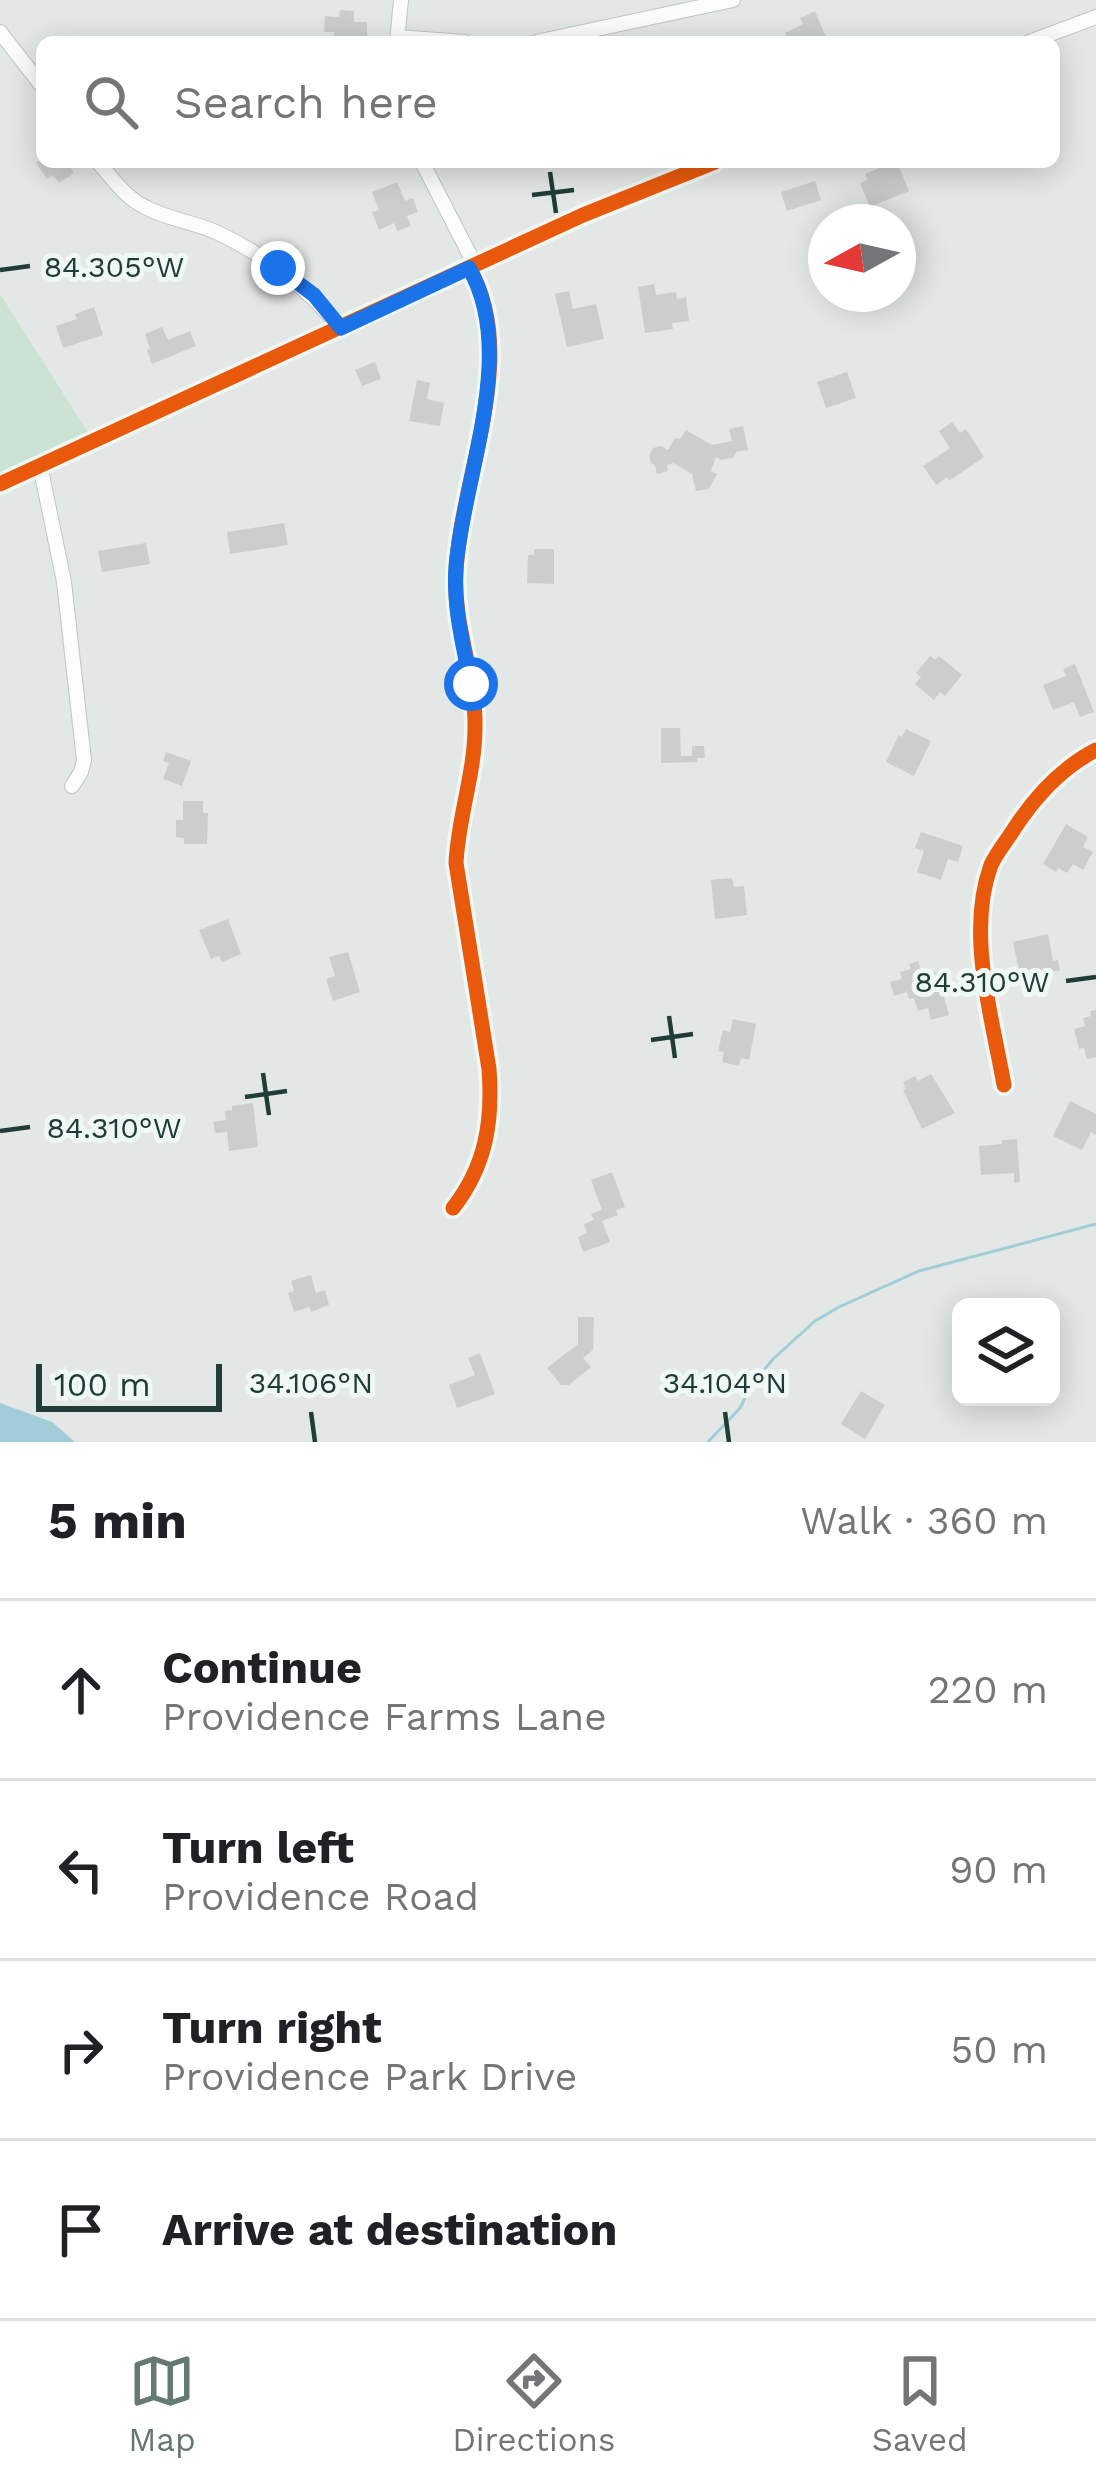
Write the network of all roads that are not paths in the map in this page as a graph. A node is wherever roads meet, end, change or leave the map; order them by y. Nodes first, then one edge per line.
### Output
1 (401, 0) edge
2 (734, 0) edge
3 (1096, 17) edge
4 (0, 32) edge
5 (397, 36) edge
6 (564, 36) edge
7 (1045, 36) edge
8 (36, 78) edge
9 (103, 168) edge
10 (425, 168) edge
11 (700, 168) edge
12 (472, 267) junction
13 (341, 328) junction
14 (40, 465) junction
15 (0, 484) edge
16 (1096, 750) edge
17 (72, 786) dead end
18 (1004, 1085) dead end
19 (453, 1208) dead end

1 - 5 street
2 - 6 street
3 - 7 street
4 - 8 street
9 - 13 street
10 - 12 street
11 - 12 street
12 - 13 street
12 - 19 street
13 - 14 street
14 - 15 street
14 - 17 street
16 - 18 street

